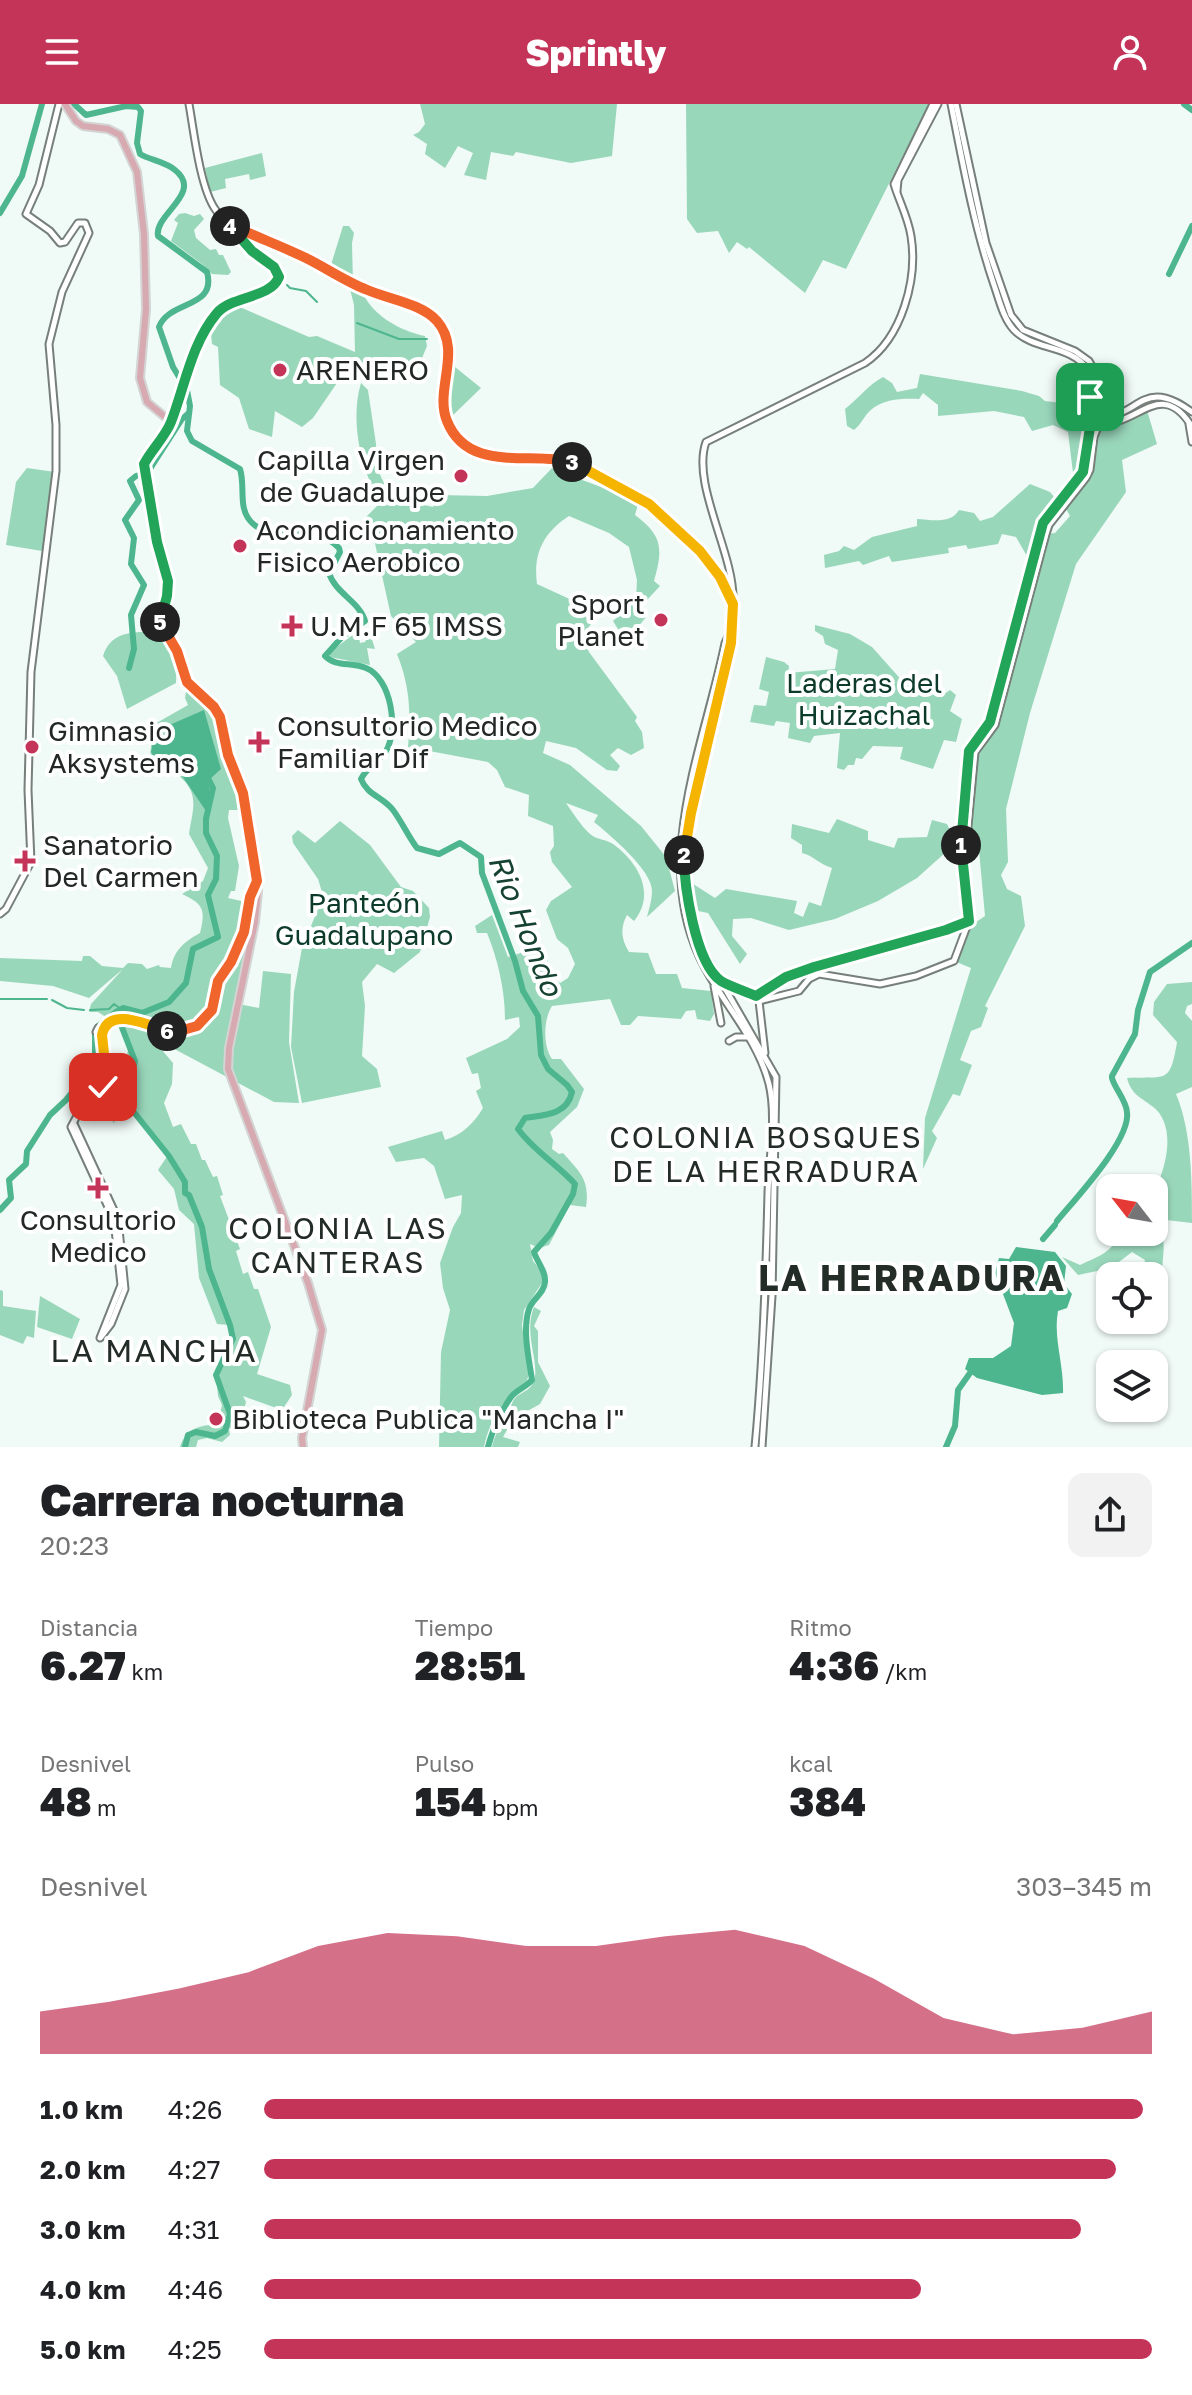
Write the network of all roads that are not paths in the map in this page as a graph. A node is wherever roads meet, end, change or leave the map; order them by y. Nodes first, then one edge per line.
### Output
1 (59, 104) edge
2 (65, 104) edge
3 (189, 104) edge
4 (935, 104) edge
5 (954, 104) edge
6 (229, 224) junction
7 (995, 278) junction
8 (1098, 408) junction
9 (1192, 412) edge
10 (1092, 415) junction
11 (171, 422) junction
12 (1100, 422) junction
13 (1189, 423) edge
14 (1093, 428) junction
15 (1192, 442) edge
16 (733, 604) junction
17 (257, 881) junction
18 (0, 914) edge
19 (969, 921) junction
20 (804, 971) junction
21 (809, 979) junction
22 (716, 981) junction
23 (775, 984) junction
24 (778, 995) junction
25 (757, 999) junction
26 (741, 1020) junction
27 (721, 1023) dead end
28 (748, 1037) junction
29 (729, 1041) dead end
30 (766, 1055) junction
31 (73, 1124) junction
32 (772, 1154) junction
33 (763, 1381) junction
34 (303, 1447) edge
35 (755, 1447) edge
36 (762, 1447) edge

1 - 18 main road
2 - 11 main road
3 - 6 main road
4 - 16 main road
5 - 7 main road
6 - 11 main road
6 - 16 main road
7 - 8 main road
7 - 10 main road
8 - 9 main road
8 - 12 main road
9 - 13 main road
10 - 12 main road
10 - 14 main road
11 - 17 main road
12 - 13 main road
12 - 14 main road
13 - 15 main road
14 - 19 main road
16 - 22 main road
17 - 31 main road
17 - 34 main road
19 - 20 main road
19 - 21 main road
20 - 21 main road
20 - 23 main road
21 - 24 main road
22 - 25 main road
22 - 26 main road
22 - 27 main road
23 - 24 main road
23 - 25 main road
24 - 25 main road
25 - 30 main road
26 - 28 main road
26 - 30 main road
28 - 29 main road
28 - 32 main road
30 - 32 main road
31 - 31 main road
32 - 33 main road
33 - 35 main road
33 - 36 main road

